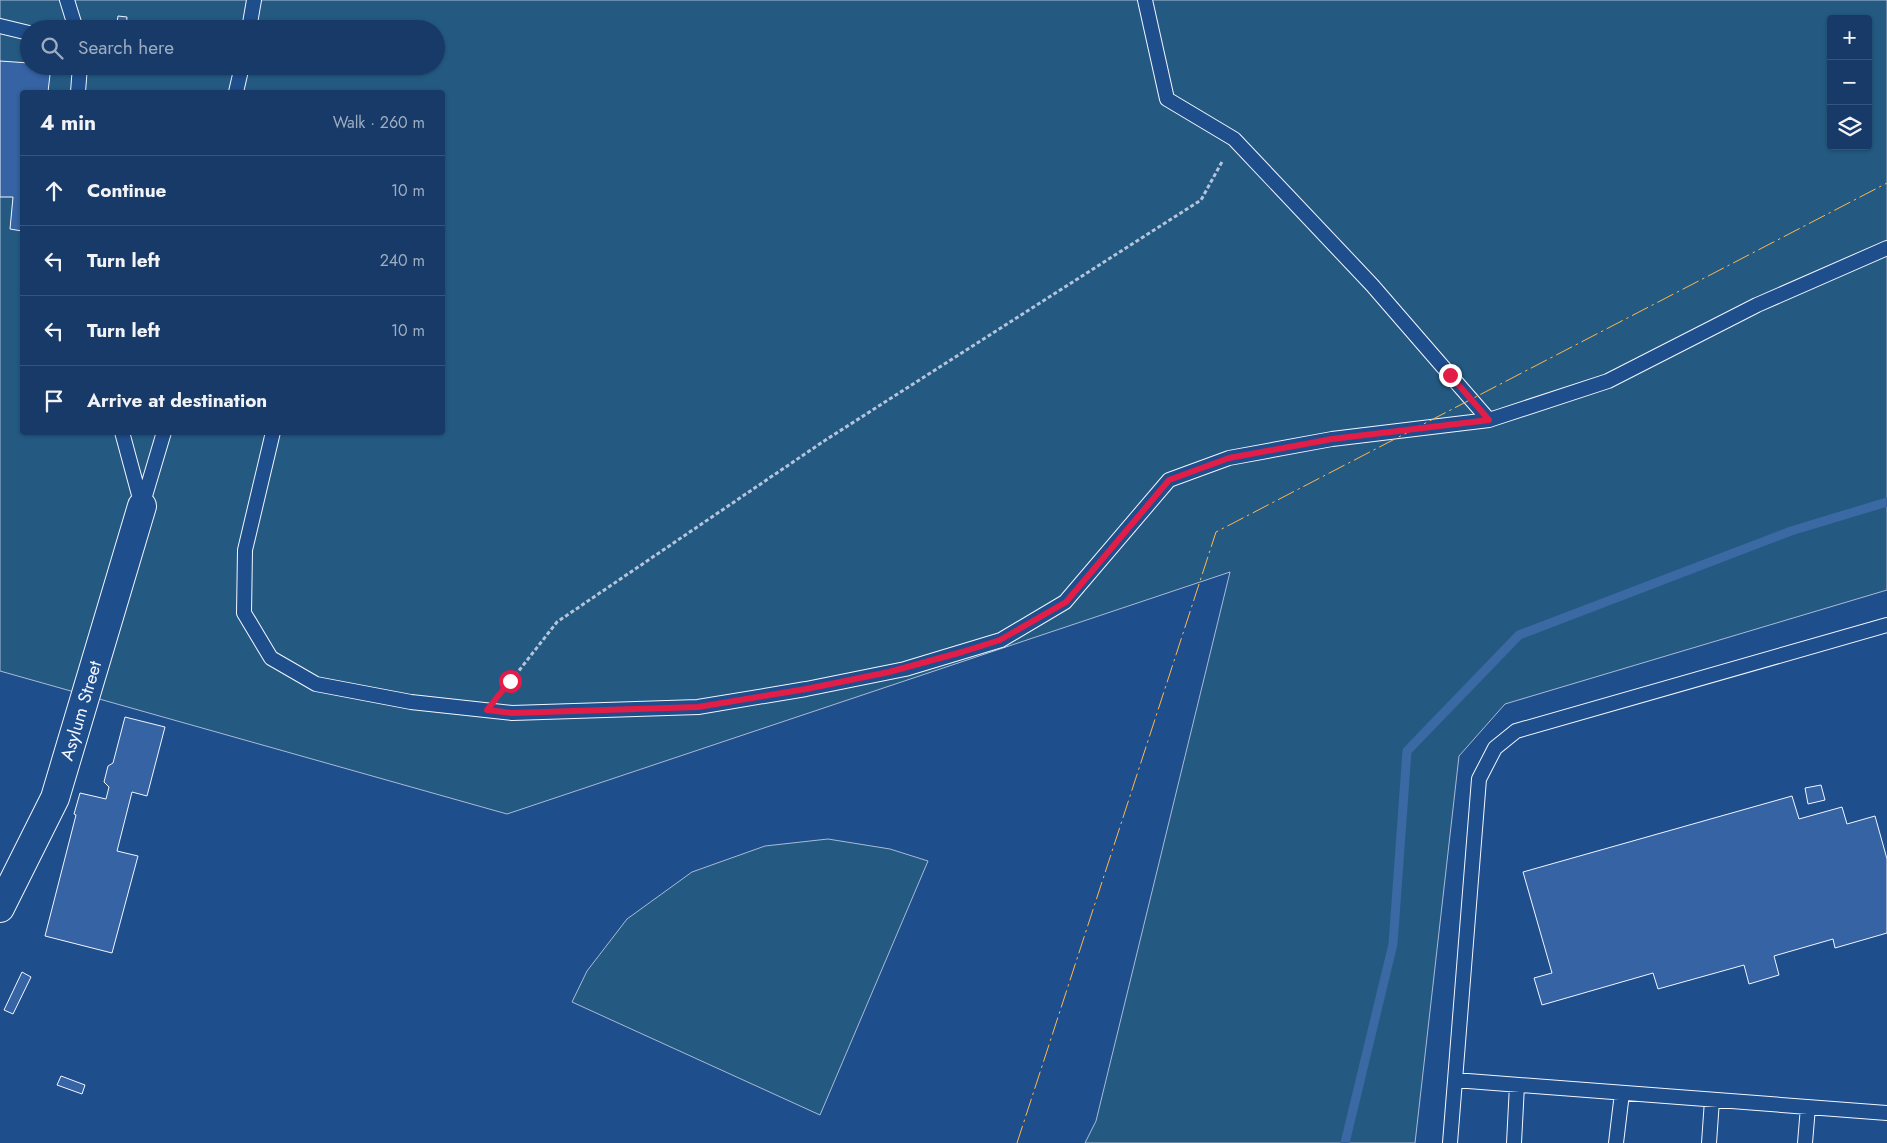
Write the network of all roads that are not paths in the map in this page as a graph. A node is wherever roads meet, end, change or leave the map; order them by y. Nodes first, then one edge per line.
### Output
1 (67, 0) edge
2 (254, 0) edge
3 (1145, 0) edge
4 (73, 20) edge
5 (251, 20) edge
6 (0, 26) edge
7 (20, 32) edge
8 (79, 75) edge
9 (240, 75) edge
10 (78, 90) edge
11 (236, 90) edge
12 (1887, 248) edge
13 (1489, 420) junction
14 (123, 435) edge
15 (163, 435) edge
16 (272, 435) edge
17 (142, 506) junction
18 (1887, 625) edge
19 (0, 908) edge
20 (1455, 1080) junction
21 (1517, 1085) junction
22 (1622, 1093) junction
23 (1712, 1100) junction
24 (1808, 1107) junction
25 (1887, 1113) edge
26 (1450, 1143) edge
27 (1514, 1143) edge
28 (1616, 1143) edge
29 (1709, 1143) edge
30 (1805, 1143) edge

1 - 4 lane
2 - 5 lane
3 - 13 lane
6 - 7 lane
8 - 10 lane
9 - 11 lane
12 - 13 lane
13 - 16 lane
14 - 17 lane
15 - 17 lane
17 - 19 street, Asylum Street
18 - 20 lane
20 - 21 lane
20 - 26 lane
21 - 22 lane
21 - 27 lane
22 - 23 lane
22 - 28 lane
23 - 24 lane
23 - 29 lane
24 - 25 lane
24 - 30 lane

